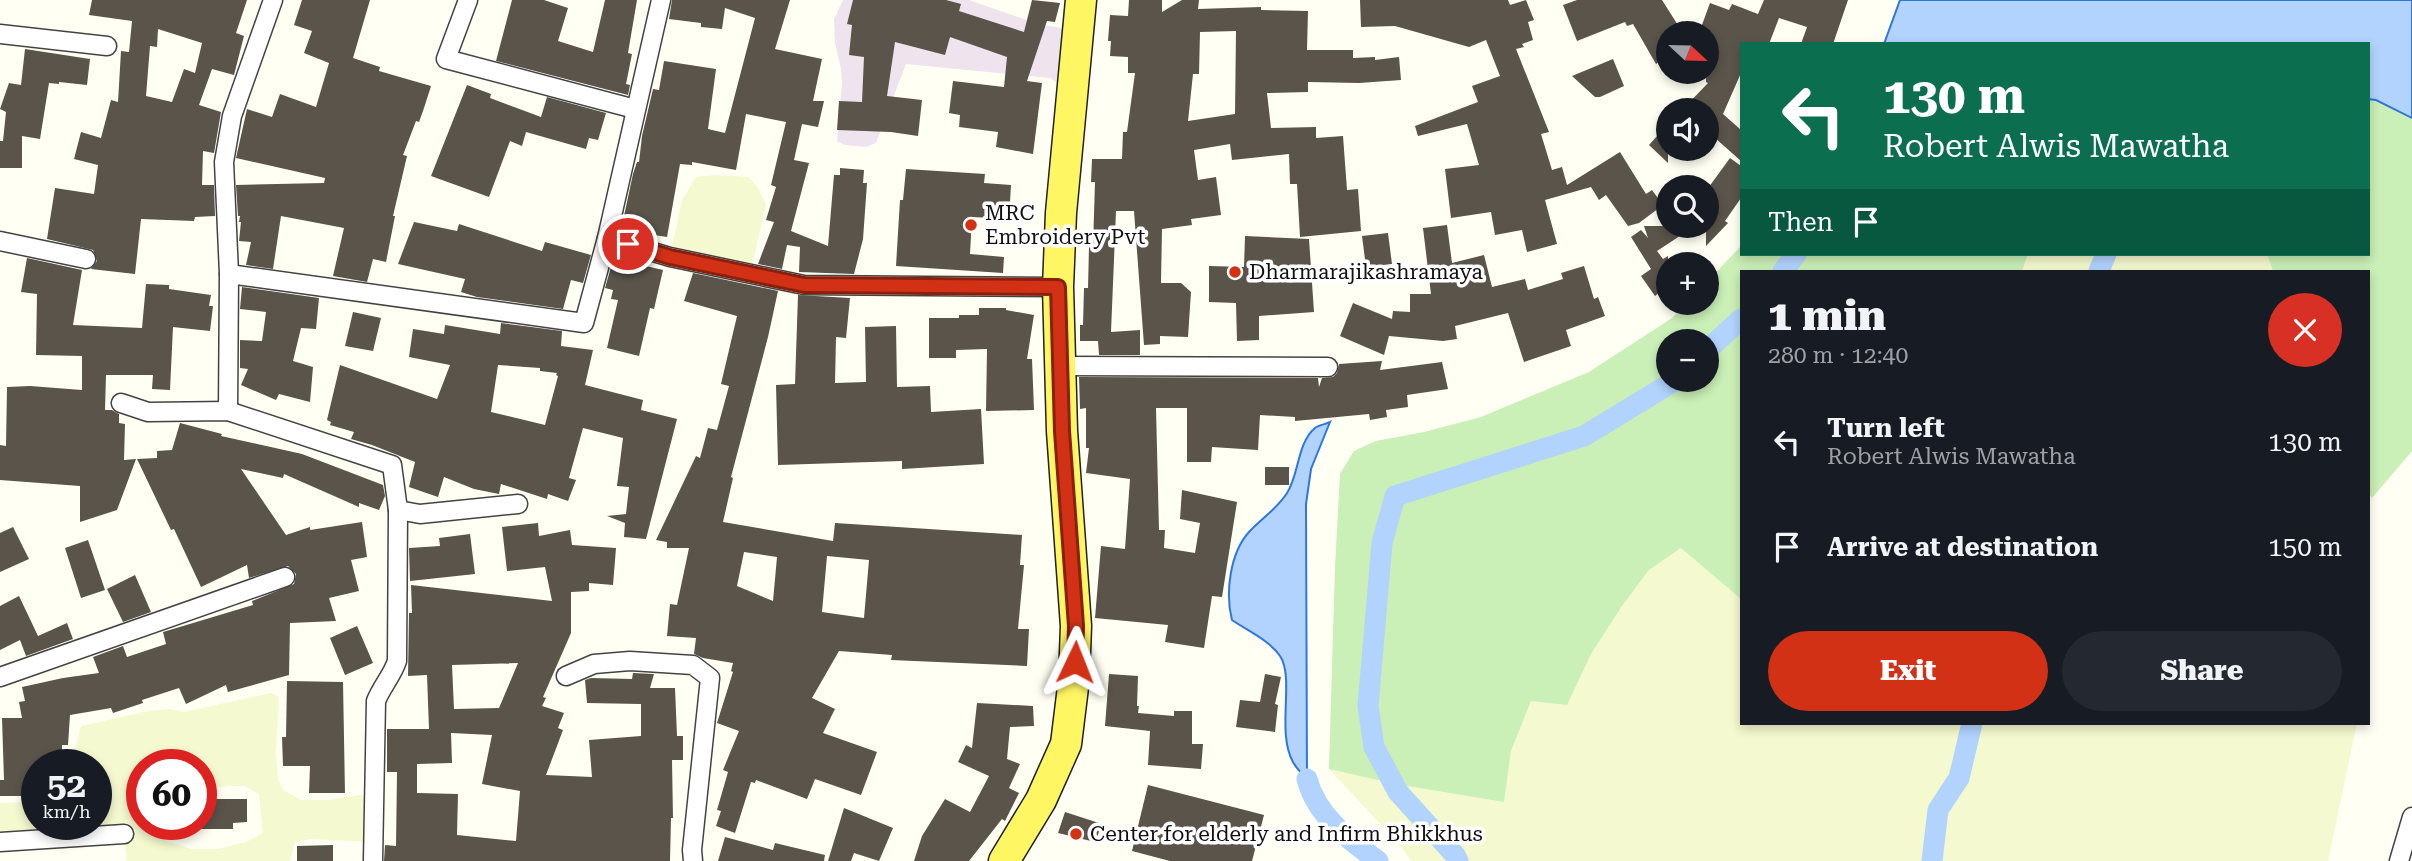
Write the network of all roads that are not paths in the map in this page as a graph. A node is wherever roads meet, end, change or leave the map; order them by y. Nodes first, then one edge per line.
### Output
1 (274, 0) edge
2 (468, 0) edge
3 (661, 0) edge
4 (1081, 0) edge
5 (0, 34) edge
6 (107, 46) dead end
7 (635, 109) junction
8 (607, 238) junction
9 (0, 241) edge
10 (86, 259) dead end
11 (229, 274) junction
12 (1058, 287) junction
13 (1059, 366) junction
14 (1328, 367) dead end
15 (121, 403) dead end
16 (228, 411) junction
17 (518, 504) dead end
18 (398, 510) junction
19 (285, 577) dead end
20 (566, 676) dead end
21 (0, 677) edge
22 (2412, 817) edge
23 (124, 834) dead end
24 (0, 842) edge
25 (373, 861) edge
26 (693, 861) edge
27 (1004, 861) edge
28 (2399, 861) edge

1 - 11 street
2 - 7 street
3 - 7 street
4 - 12 main road
5 - 6 street
7 - 8 street
8 - 11 street
8 - 12 street
9 - 10 street
11 - 16 street
12 - 13 main road
13 - 14 street
13 - 27 main road
15 - 16 street
16 - 18 street
17 - 18 street
18 - 25 street
19 - 21 street
20 - 26 street
22 - 28 street
23 - 24 street

